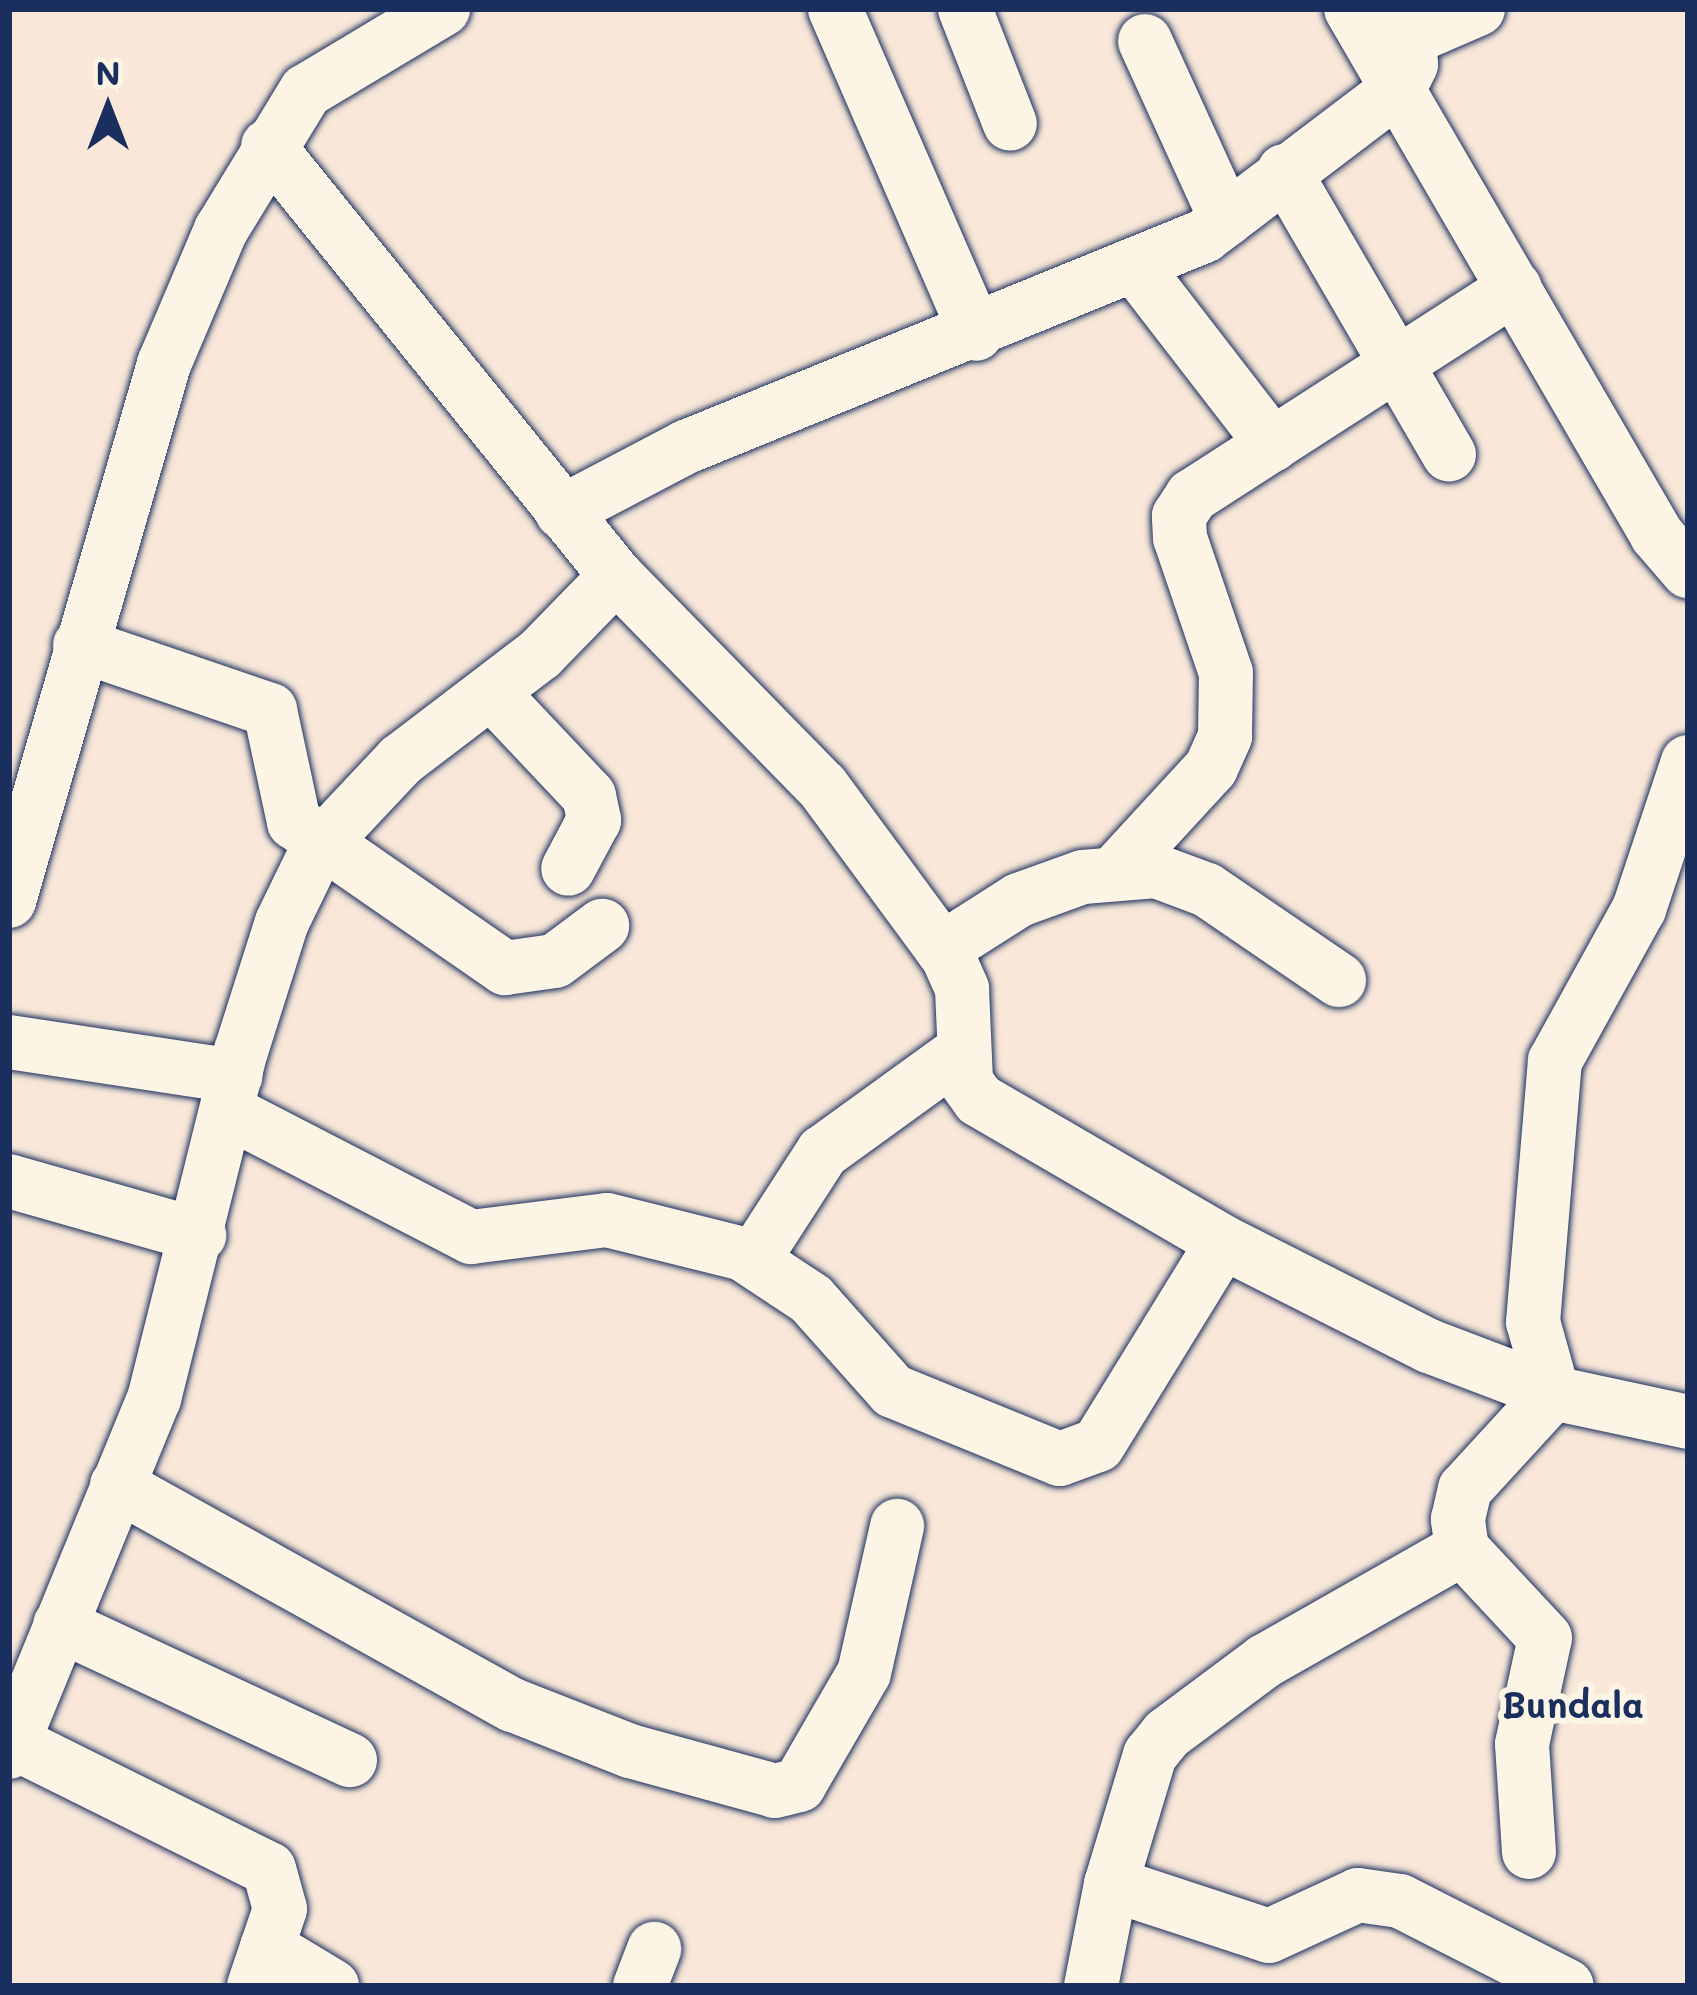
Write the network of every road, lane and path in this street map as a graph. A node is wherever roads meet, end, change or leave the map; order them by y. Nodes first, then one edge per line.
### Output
1 (443, 9) edge
2 (835, 9) edge
3 (965, 9) edge
4 (1351, 9) edge
5 (1478, 9) edge
6 (1145, 41) dead end
7 (1406, 45) edge
8 (1010, 124) dead end
9 (268, 146) junction
10 (1284, 171) junction
11 (1226, 219) junction
12 (1137, 269) junction
13 (1515, 288) junction
14 (976, 334) junction
15 (1396, 363) junction
16 (1273, 445) junction
17 (1449, 454) dead end
18 (562, 512) junction
19 (1688, 571) edge
20 (616, 576) junction
21 (80, 644) junction
22 (490, 692) junction
23 (1688, 762) edge
24 (318, 848) junction
25 (568, 869) dead end
26 (1118, 869) junction
27 (9, 901) edge
28 (602, 926) dead end
29 (942, 949) junction
30 (1339, 980) dead end
31 (9, 1042) edge
32 (960, 1053) junction
33 (231, 1093) junction
34 (9, 1181) edge
35 (199, 1234) junction
36 (1223, 1242) junction
37 (753, 1260) junction
38 (1553, 1394) junction
39 (1688, 1421) edge
40 (117, 1485) junction
41 (897, 1526) dead end
42 (1462, 1549) junction
43 (60, 1625) junction
44 (11, 1745) edge
45 (350, 1760) dead end
46 (1529, 1852) dead end
47 (1111, 1884) junction
48 (260, 1967) edge
49 (332, 1986) edge
50 (1091, 1986) edge
51 (1568, 1986) edge

1 - 9 street
2 - 14 street
3 - 8 street
4 - 7 street
5 - 7 street
6 - 11 street
7 - 10 street
7 - 13 street
9 - 18 street
9 - 21 street
10 - 11 street
10 - 15 street
11 - 12 street
12 - 14 street
12 - 16 street
13 - 15 street
13 - 19 street
14 - 18 street
15 - 16 street
15 - 17 street
16 - 26 street
18 - 20 street
20 - 22 street
20 - 29 street
21 - 24 street
21 - 27 street
22 - 24 street
22 - 25 street
23 - 38 street
24 - 28 street
24 - 33 street
26 - 29 street
26 - 30 street
29 - 32 street
31 - 33 street
32 - 36 street
32 - 37 street
33 - 35 street
33 - 37 street
34 - 35 street
35 - 40 street
36 - 37 street
36 - 38 street
38 - 39 street
38 - 42 street
40 - 41 street
40 - 43 street
42 - 46 street
42 - 47 street
43 - 44 street
43 - 45 street
44 - 48 street
47 - 50 street
47 - 51 street
48 - 49 street

